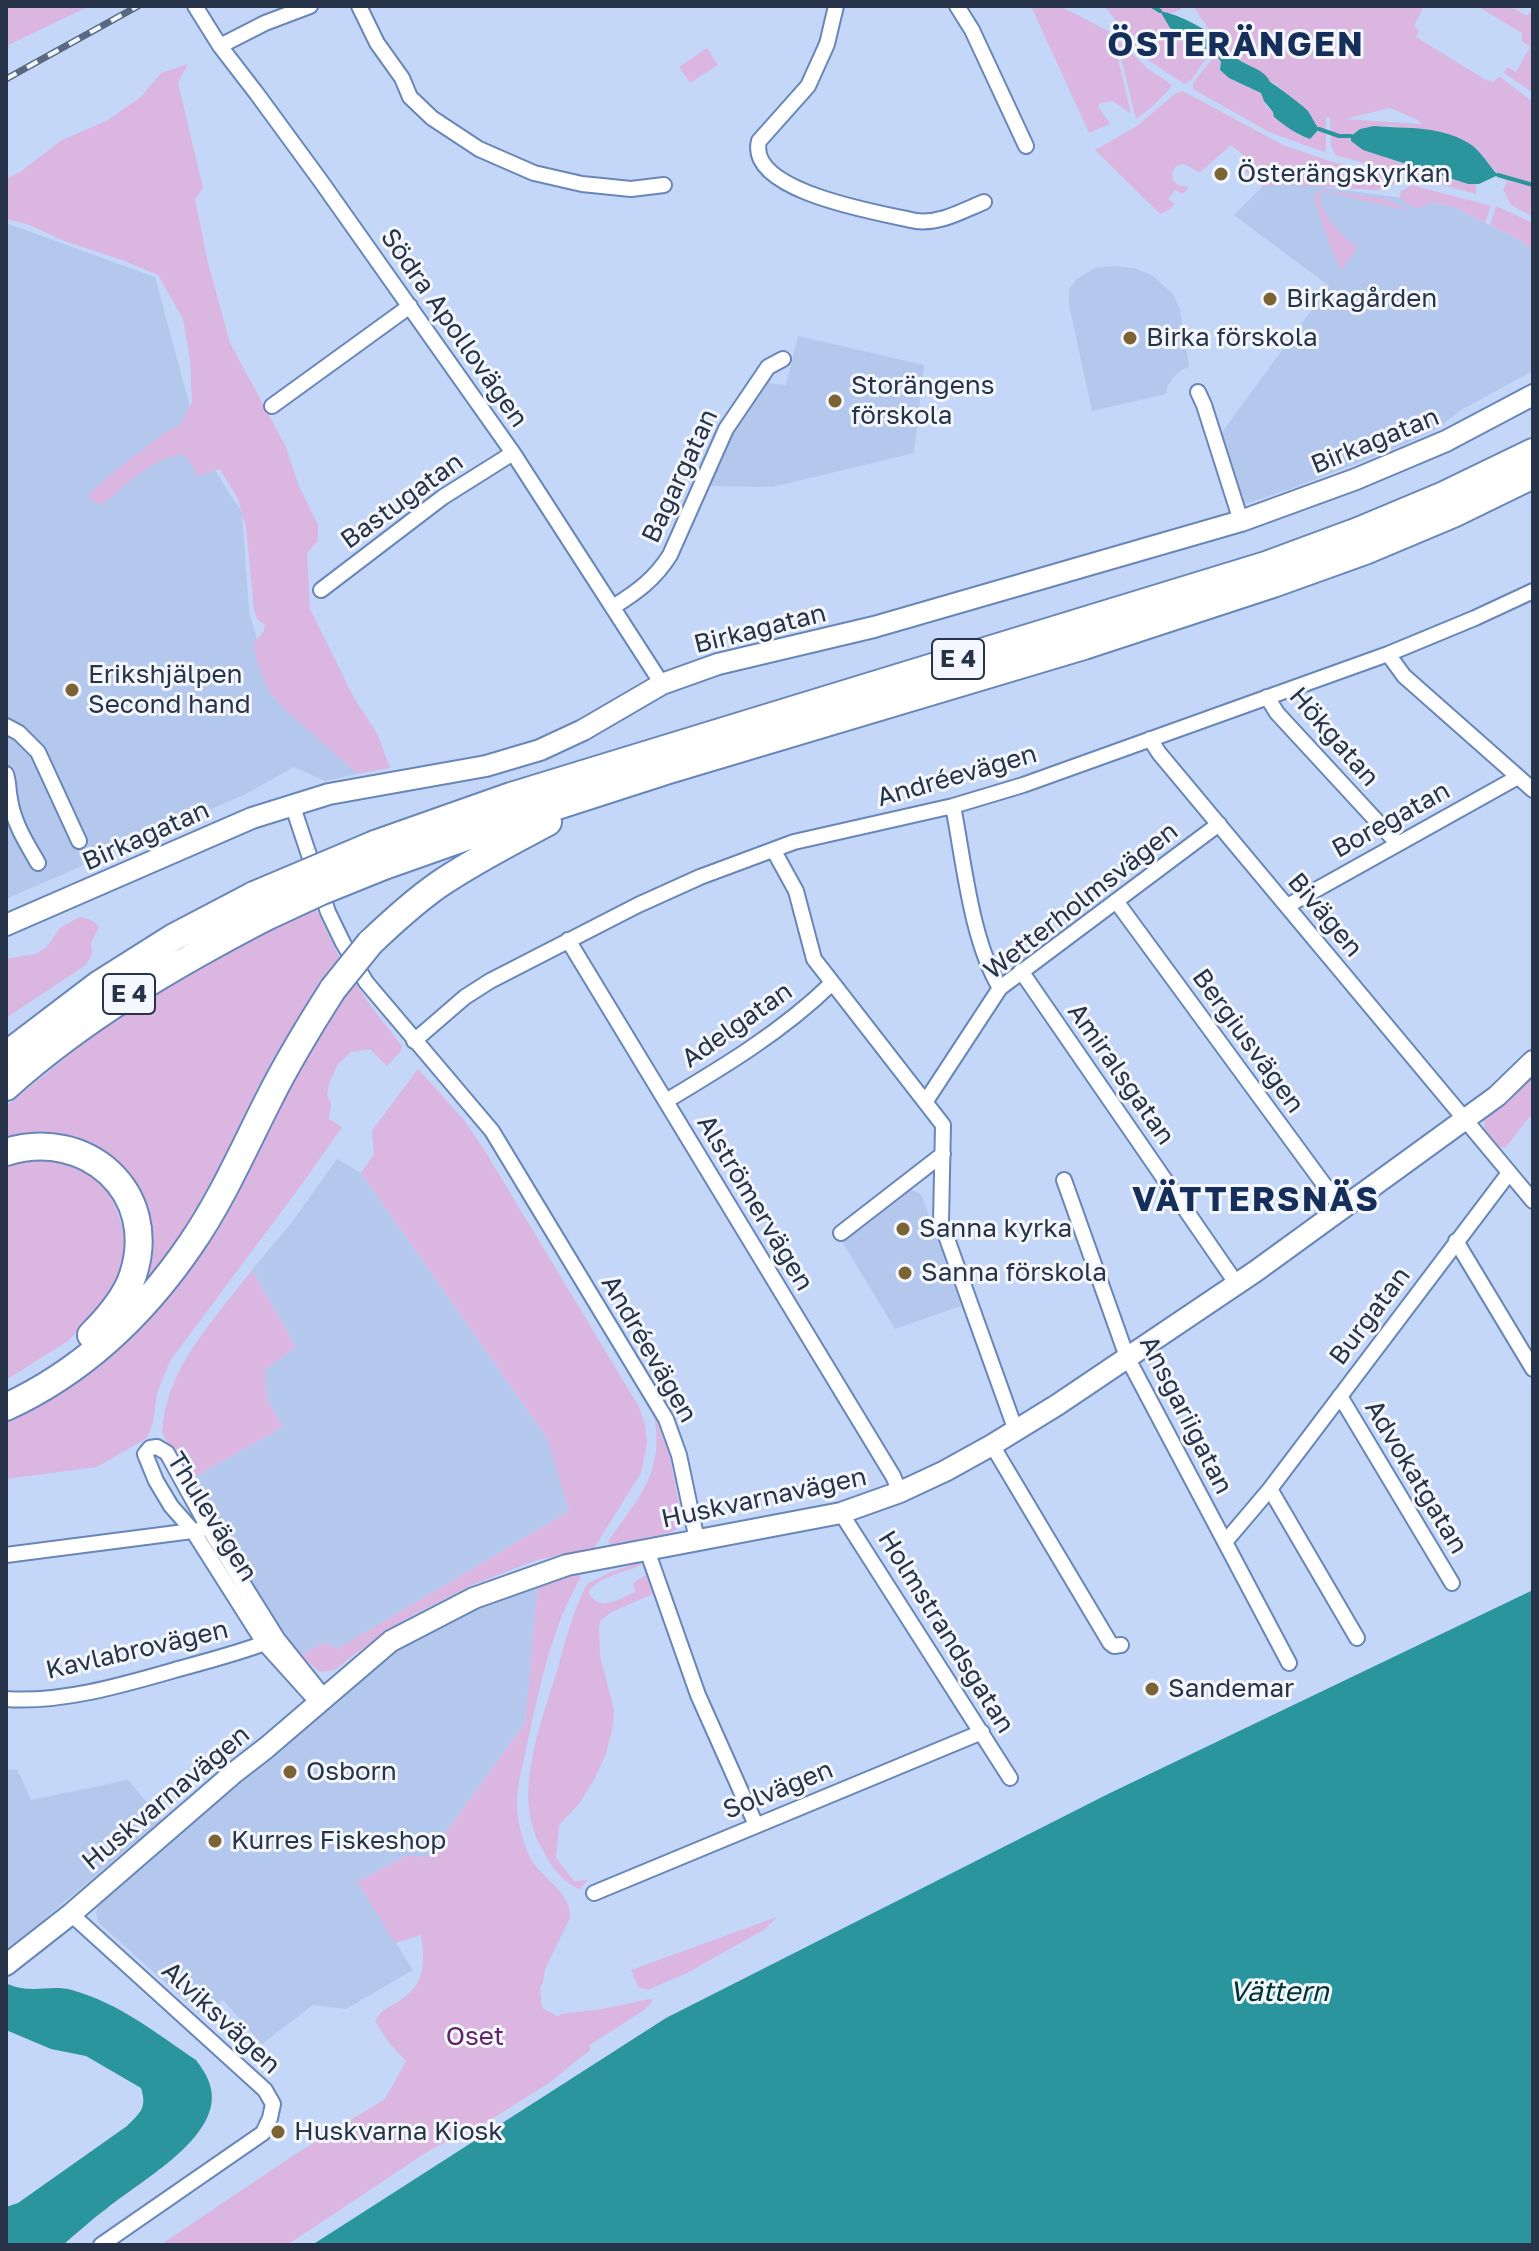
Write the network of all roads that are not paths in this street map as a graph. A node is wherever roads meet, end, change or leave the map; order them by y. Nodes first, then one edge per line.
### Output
1 (195, 6) edge
2 (310, 6) edge
3 (359, 6) edge
4 (836, 6) edge
5 (957, 6) edge
6 (220, 46) junction
7 (1026, 146) dead end
8 (664, 185) dead end
9 (984, 202) dead end
10 (410, 306) junction
11 (783, 359) dead end
12 (1198, 392) dead end
13 (1533, 395) edge
14 (272, 406) dead end
15 (1533, 452) edge
16 (513, 453) junction
17 (1533, 475) edge
18 (1241, 521) junction
19 (321, 590) dead end
20 (1533, 591) edge
21 (613, 607) junction
22 (1388, 654) junction
23 (662, 684) junction
24 (1267, 697) junction
25 (6, 726) edge
26 (1150, 739) junction
27 (669, 770) junction
28 (6, 774) edge
29 (1518, 777) junction
30 (1533, 790) edge
31 (8, 804) edge
32 (292, 804) junction
33 (953, 806) junction
34 (1219, 824) junction
35 (79, 841) dead end
36 (1397, 843) junction
37 (774, 851) junction
38 (380, 855) junction
39 (38, 863) dead end
40 (1116, 901) junction
41 (259, 906) junction
42 (1287, 906) junction
43 (6, 925) edge
44 (568, 940) junction
45 (1021, 971) junction
46 (831, 984) junction
47 (1000, 988) junction
48 (414, 1041) junction
49 (6, 1055) edge
50 (1533, 1061) edge
51 (6, 1087) edge
52 (666, 1101) junction
53 (926, 1101) junction
54 (1464, 1121) junction
55 (6, 1152) edge
56 (943, 1154) junction
57 (1509, 1173) junction
58 (1064, 1180) dead end
59 (1533, 1201) edge
60 (1342, 1209) junction
61 (841, 1233) dead end
62 (1456, 1241) junction
63 (1236, 1283) junction
64 (1127, 1357) junction
65 (1533, 1369) edge
66 (6, 1393) edge
67 (1340, 1396) junction
68 (6, 1407) edge
69 (1016, 1431) junction
70 (992, 1445) junction
71 (1270, 1489) junction
72 (900, 1492) junction
73 (841, 1513) junction
74 (209, 1529) junction
75 (193, 1531) junction
76 (697, 1540) junction
77 (1225, 1542) junction
78 (647, 1550) junction
79 (6, 1555) edge
80 (1452, 1583) dead end
81 (1357, 1638) dead end
82 (271, 1641) junction
83 (1121, 1645) dead end
84 (1289, 1663) dead end
85 (6, 1699) edge
86 (322, 1701) junction
87 (982, 1732) junction
88 (1010, 1778) dead end
89 (756, 1825) junction
90 (594, 1893) dead end
91 (71, 1914) junction
92 (10, 1962) edge
93 (101, 2245) edge

1 - 6 street, Södra Apollovägen
2 - 6 street
3 - 8 street
4 - 9 street
5 - 7 street
6 - 10 street, Södra Apollovägen
10 - 14 street
10 - 16 street, Södra Apollovägen
11 - 21 street, Bagargatan
12 - 18 street
13 - 18 street, Birkagatan
15 - 38 highway, E 4
16 - 19 street, Bastugatan
16 - 21 street, Södra Apollovägen
17 - 27 highway, E 4
18 - 23 street, Birkagatan
20 - 22 street, Andréevägen
21 - 23 street, Södra Apollovägen
22 - 24 street, Andréevägen
22 - 29 street
23 - 32 street, Birkagatan
24 - 26 street, Andréevägen
24 - 36 street, Hökgatan
25 - 35 street
26 - 33 street, Andréevägen
26 - 34 street, Bivägen
27 - 38 highway, E 4
27 - 68 highway, bridge
28 - 31 street
29 - 30 street
29 - 36 street, Boregatan
31 - 39 street
32 - 43 street, Birkagatan
32 - 48 street, Andréevägen
33 - 37 street, Andréevägen
33 - 47 street
34 - 40 street, Wetterholmsvägen
34 - 42 street, Bivägen
36 - 42 street, Boregatan
37 - 44 street, Andréevägen
37 - 46 street
38 - 41 highway, E 4, bridge
40 - 45 street, Wetterholmsvägen
40 - 60 street, Bergiusvägen
41 - 49 highway, E 4
41 - 51 highway, E 4
42 - 54 street, Bivägen
44 - 48 street, Andréevägen
44 - 52 street, Alströmervägen
45 - 47 street, Wetterholmsvägen
45 - 63 street, Amiralsgatan
46 - 52 street, Adelgatan
46 - 53 street
47 - 53 street, Wetterholmsvägen
48 - 76 street, Andréevägen
50 - 54 street, Huskvarnavägen
52 - 72 street, Alströmervägen
53 - 56 street
54 - 57 street, Bivägen
54 - 60 street, Huskvarnavägen
55 - 66 highway
56 - 61 street
56 - 69 street
57 - 59 street, Bivägen
57 - 62 street, Burgatan
58 - 64 street, Ansgariigatan
60 - 63 street, Huskvarnavägen
62 - 65 street
62 - 67 street, Burgatan
63 - 64 street, Huskvarnavägen
64 - 69 street, Huskvarnavägen
64 - 77 street, Ansgariigatan
67 - 71 street, Burgatan
67 - 80 street, Advokatgatan
69 - 70 street, Huskvarnavägen
70 - 72 street, Huskvarnavägen
70 - 83 street
71 - 77 street, Burgatan
71 - 81 street
72 - 73 street, Huskvarnavägen
73 - 76 street, Huskvarnavägen
73 - 87 street, Holmstrandsgatan
74 - 75 street
74 - 75 street, Thulevägen
74 - 82 street, Thulevägen
75 - 79 street
75 - 82 street, Thulevägen
76 - 78 street, Huskvarnavägen
77 - 84 street, Ansgariigatan
78 - 86 street, Huskvarnavägen
78 - 89 street
82 - 85 street, Kavlabrovägen
82 - 86 street, Thulevägen
86 - 91 street, Huskvarnavägen
87 - 88 street, Holmstrandsgatan
87 - 89 street, Solvägen
89 - 90 street, Solvägen
91 - 92 street, Huskvarnavägen
91 - 93 street, Alviksvägen

